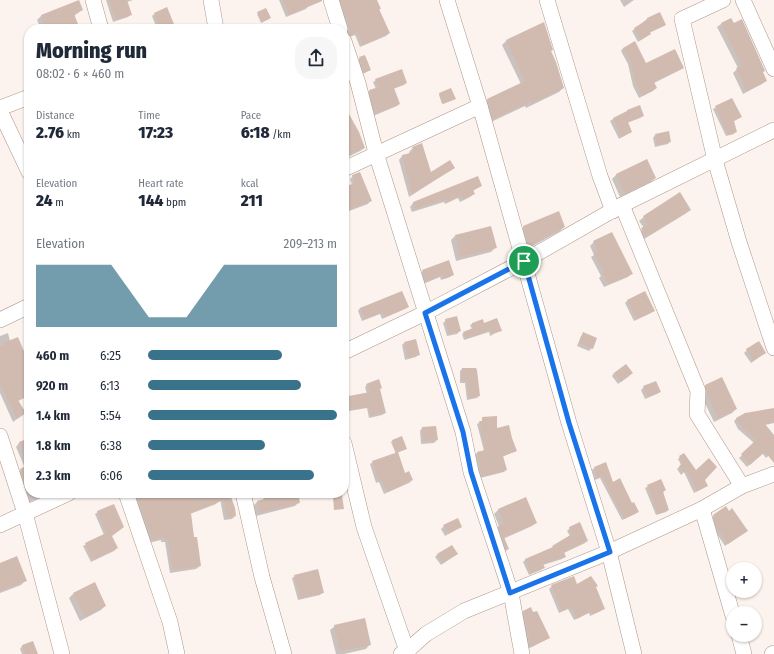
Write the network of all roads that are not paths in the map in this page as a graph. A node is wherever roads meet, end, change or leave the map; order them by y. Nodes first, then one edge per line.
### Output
1 (93, 0) edge
2 (211, 0) edge
3 (331, 0) edge
4 (447, 0) edge
5 (547, 0) edge
6 (723, 0) edge
7 (743, 0) edge
8 (100, 24) edge
9 (212, 24) edge
10 (338, 24) edge
11 (349, 56) edge
12 (774, 69) edge
13 (24, 99) edge
14 (480, 106) junction
15 (0, 110) edge
16 (774, 130) edge
17 (376, 153) junction
18 (715, 160) junction
19 (24, 161) edge
20 (349, 166) edge
21 (617, 208) junction
22 (524, 261) junction
23 (24, 308) edge
24 (425, 313) junction
25 (0, 320) edge
26 (774, 348) edge
27 (349, 350) edge
28 (0, 436) edge
29 (349, 464) edge
30 (774, 474) edge
31 (742, 486) junction
32 (58, 498) edge
33 (128, 498) edge
34 (244, 498) edge
35 (702, 509) junction
36 (25, 513) junction
37 (0, 525) edge
38 (610, 552) junction
39 (510, 593) junction
40 (730, 606) edge
41 (740, 642) edge
42 (406, 653) edge
43 (62, 654) edge
44 (177, 654) edge
45 (284, 654) edge
46 (522, 654) edge
47 (634, 654) edge
48 (744, 654) edge

1 - 8 street
2 - 9 street
3 - 10 street
4 - 14 street
5 - 21 street
6 - 18 street
7 - 12 street
11 - 17 street
13 - 15 street
14 - 17 street
14 - 22 street
15 - 19 street
16 - 18 street
17 - 20 street
17 - 24 street
18 - 21 street
18 - 26 street
21 - 22 street
21 - 31 street
22 - 24 street
22 - 38 street
23 - 25 street
24 - 27 street
24 - 39 street
28 - 36 street
29 - 42 street
30 - 31 street
31 - 35 street
32 - 36 street
33 - 44 street
34 - 45 street
35 - 38 street
35 - 40 street
36 - 37 street
36 - 43 street
38 - 39 street
38 - 47 street
39 - 42 street
39 - 46 street
41 - 48 street

